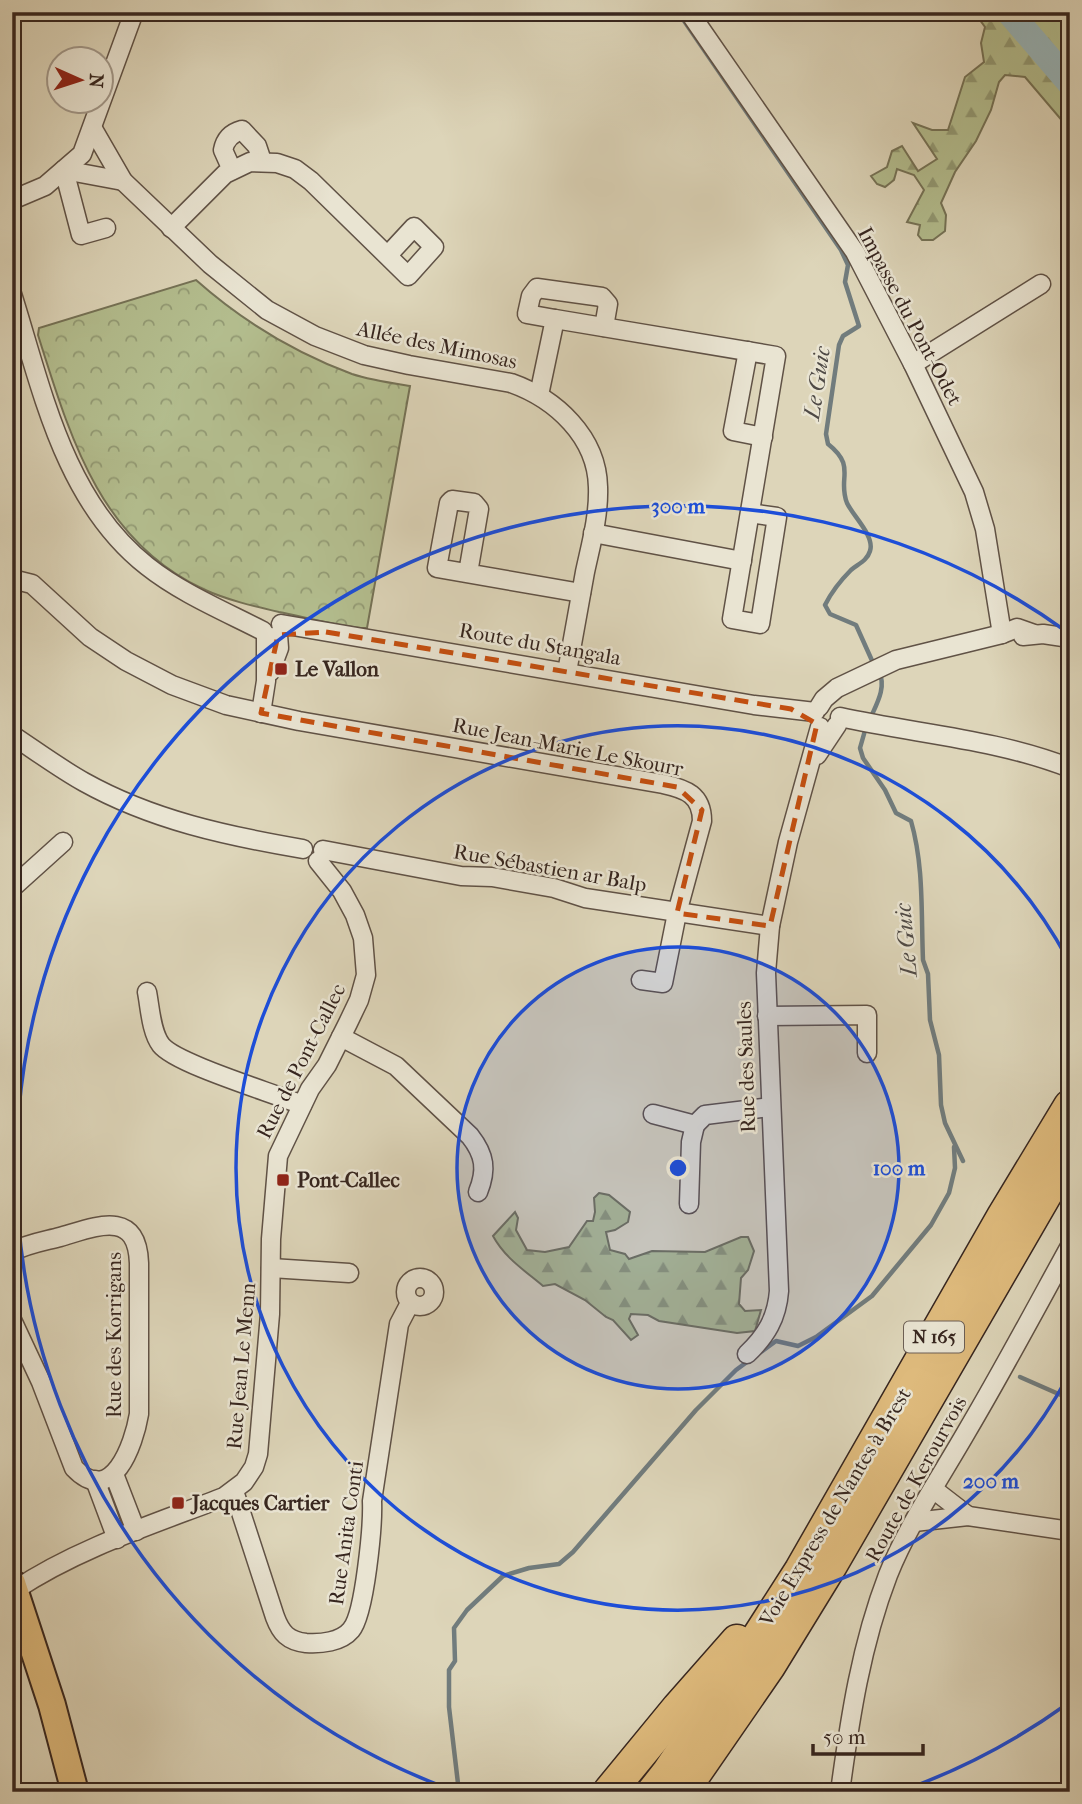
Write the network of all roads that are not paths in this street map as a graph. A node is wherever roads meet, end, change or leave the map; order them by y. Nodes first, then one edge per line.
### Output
1 (134, 12) edge
2 (689, 12) edge
3 (93, 129) junction
4 (262, 161) junction
5 (64, 170) junction
6 (232, 170) junction
7 (123, 181) junction
8 (12, 200) edge
9 (106, 228) dead end
10 (171, 228) junction
11 (388, 255) dead end
12 (1041, 284) dead end
13 (12, 294) edge
14 (555, 318) junction
15 (604, 327) junction
16 (748, 351) junction
17 (913, 364) junction
18 (539, 395) junction
19 (763, 437) junction
20 (750, 513) junction
21 (593, 533) junction
22 (742, 561) junction
23 (468, 573) dead end
24 (12, 579) edge
25 (581, 593) junction
26 (272, 630) junction
27 (1002, 634) junction
28 (1070, 638) edge
29 (567, 672) junction
30 (261, 713) junction
31 (837, 719) junction
32 (12, 735) edge
33 (1070, 768) edge
34 (63, 842) dead end
35 (321, 855) junction
36 (12, 888) edge
37 (677, 913) junction
38 (770, 926) junction
39 (640, 980) dead end
40 (146, 992) dead end
41 (767, 1016) junction
42 (341, 1038) junction
43 (867, 1053) dead end
44 (302, 1105) junction
45 (1070, 1106) edge
46 (770, 1107) junction
47 (653, 1114) dead end
48 (695, 1125) junction
49 (1070, 1152) edge
50 (276, 1170) joint
51 (478, 1192) dead end
52 (689, 1204) dead end
53 (1070, 1246) edge
54 (12, 1252) edge
55 (271, 1268) junction
56 (349, 1273) dead end
57 (410, 1303) dead end
58 (12, 1320) edge
59 (747, 1354) dead end
60 (114, 1474) junction
61 (95, 1480) junction
62 (933, 1489) junction
63 (234, 1491) junction
64 (968, 1516) junction
65 (915, 1522) junction
66 (136, 1531) junction
67 (1070, 1531) edge
68 (117, 1539) junction
69 (801, 1570) junction
70 (13, 1586) edge
71 (12, 1637) edge
72 (687, 1787) edge
73 (59, 1792) edge
74 (75, 1792) edge
75 (609, 1792) edge
76 (653, 1792) edge
77 (840, 1792) edge

1 - 3 street
2 - 17 street, Impasse du Pont-Odet
3 - 5 street
3 - 7 street, Allée des Mimosas
4 - 6 street
4 - 6 street
4 - 11 street
5 - 7 street
5 - 8 street
5 - 9 street
6 - 10 street
7 - 10 street, Allée des Mimosas
10 - 18 street, Allée des Mimosas
12 - 17 street
13 - 26 street, Route du Stangala
14 - 15 street
14 - 15 street
14 - 18 street
15 - 16 street
16 - 19 street
16 - 19 street
17 - 27 street, Impasse du Pont-Odet
18 - 21 street, Allée des Mimosas
19 - 20 street
20 - 22 street
20 - 22 street
21 - 22 street
21 - 25 street, Allée des Mimosas
23 - 25 street
24 - 30 street, Rue Jean-Marie Le Skourr
25 - 29 street, Allée des Mimosas
26 - 29 street, Route du Stangala
26 - 30 street
27 - 28 street
27 - 31 street
29 - 31 street, Route du Stangala
30 - 37 street, Rue Jean-Marie Le Skourr
31 - 33 street, Route du Stangala
31 - 38 street, Rue des Saules
32 - 35 street, Rue Sébastien ar Balp
34 - 36 street
35 - 37 street, Rue Sébastien ar Balp
35 - 42 street, Rue de Pont-Callec
37 - 38 street, Rue Sébastien ar Balp
37 - 39 street, Rue Jean-Marie Le Skourr
38 - 41 street, Rue des Saules
40 - 44 street
41 - 43 street
41 - 46 street, Rue des Saules
42 - 44 street, Rue de Pont-Callec
42 - 51 street
44 - 50 street, Rue de Pont-Callec
45 - 69 highway, Voie Express de Nantes à Brest / N 165
46 - 48 street
46 - 59 street, Rue des Saules
47 - 48 street
48 - 52 street
49 - 72 highway, Voie Express de Nantes à Brest / N 165
50 - 55 street, Rue Jean Le Menn
53 - 62 street, Route de Kerourvois
54 - 60 street, Rue des Korrigans
55 - 56 street, Rue Jean Le Menn
55 - 63 street, Rue Jean Le Menn
57 - 63 street, Rue Anita Conti
58 - 61 street
60 - 61 street
60 - 66 street
61 - 68 street
62 - 64 street
62 - 65 street, Route de Kerourvois
63 - 66 street
64 - 65 street
64 - 67 street
65 - 77 street, Route de Kerourvois
66 - 68 street
68 - 70 street
69 - 75 highway
69 - 76 highway, Voie Express de Nantes à Brest / N 165
70 - 74 main road
71 - 73 main road

